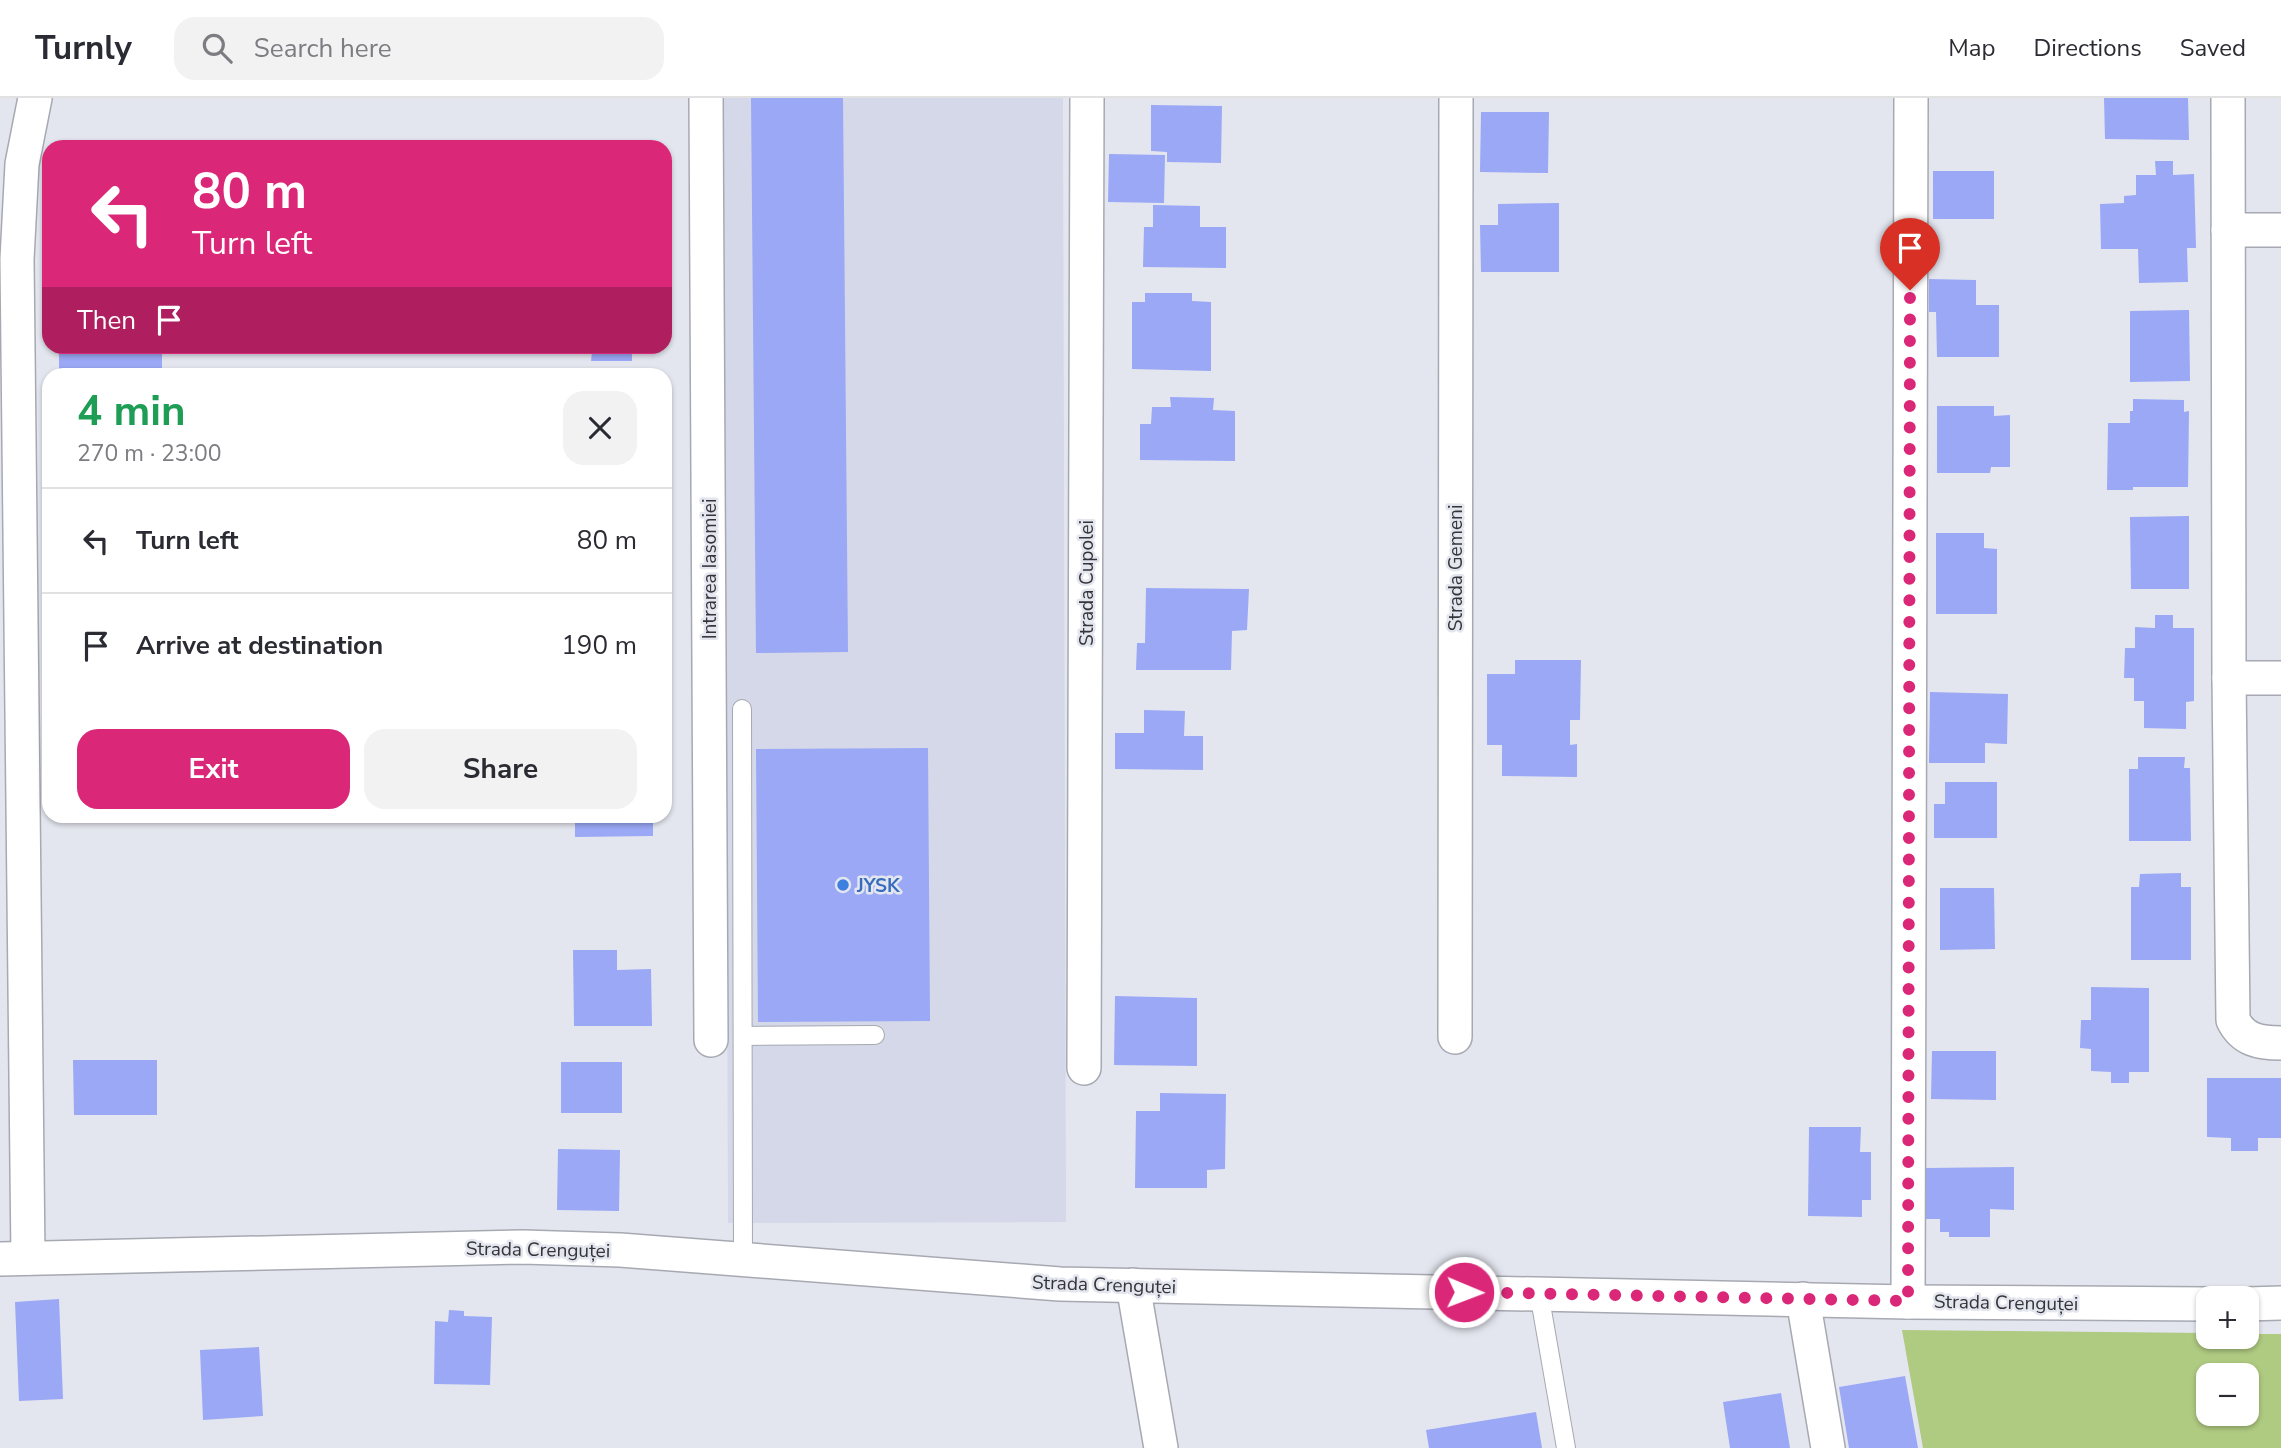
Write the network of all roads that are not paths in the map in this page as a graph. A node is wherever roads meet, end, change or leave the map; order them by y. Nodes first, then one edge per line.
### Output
1 (35, 98) edge
2 (706, 98) edge
3 (1087, 98) edge
4 (1456, 98) edge
5 (1911, 98) edge
6 (2228, 98) edge
7 (2228, 230) junction
8 (2281, 230) edge
9 (2229, 678) junction
10 (2281, 678) edge
11 (742, 709) dead end
12 (875, 1035) dead end
13 (727, 1038) junction
14 (1455, 1038) dead end
15 (2281, 1044) edge
16 (1084, 1068) dead end
17 (14, 1258) edge
18 (743, 1260) junction
19 (1133, 1285) junction
20 (1539, 1293) junction
21 (1803, 1299) junction
22 (1908, 1301) junction
23 (2281, 1303) edge
24 (2196, 1304) edge
25 (2259, 1304) edge
26 (1161, 1448) edge
27 (1566, 1448) edge
28 (1828, 1448) edge

1 - 17 street
2 - 13 street, Intrarea Iasomiei
3 - 16 street, Strada Cupolei
4 - 14 street, Strada Gemeni
5 - 22 street
6 - 7 street
7 - 8 street
7 - 9 street
9 - 10 street
9 - 15 street
11 - 13 lane
12 - 13 lane
13 - 18 lane
17 - 18 street, Strada Crenguței
18 - 19 street, Strada Crenguței
19 - 20 street, Strada Crenguței
19 - 26 street
20 - 21 street, Strada Crenguței
20 - 27 lane
21 - 22 street, Strada Crenguței
21 - 28 street
22 - 24 street, Strada Crenguței
23 - 25 street

